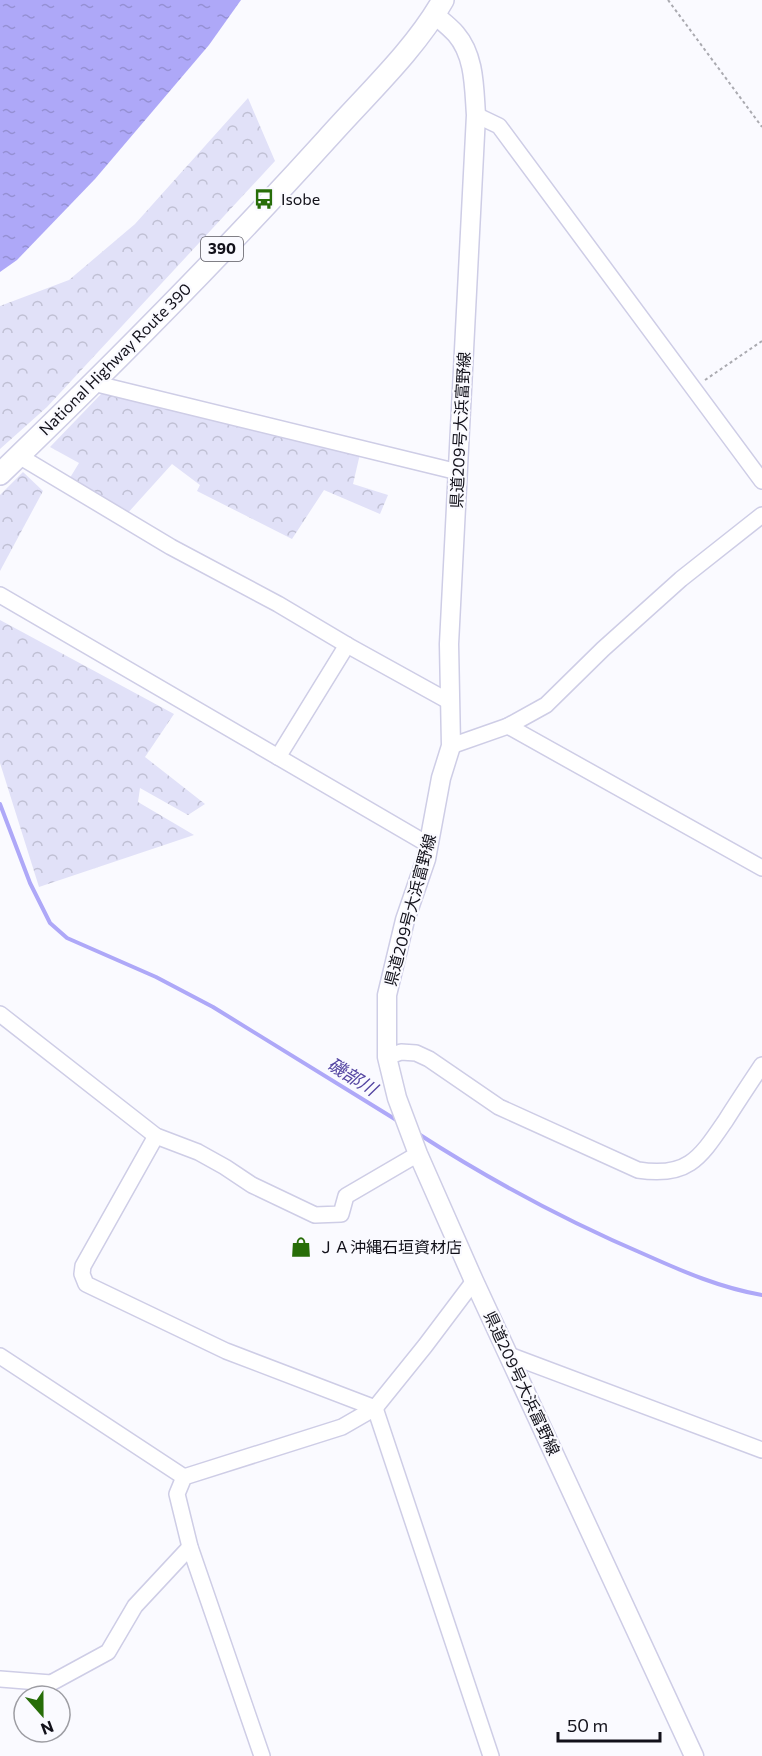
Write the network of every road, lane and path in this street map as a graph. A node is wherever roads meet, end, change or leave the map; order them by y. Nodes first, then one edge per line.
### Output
1 (668, 0) edge
2 (439, 8) edge
3 (476, 115) junction
4 (762, 127) edge
5 (762, 341) edge
6 (93, 383) junction
7 (693, 389) junction
8 (19, 456) junction
9 (458, 472) junction
10 (0, 474) edge
11 (762, 481) edge
12 (762, 515) edge
13 (0, 595) edge
14 (347, 645) junction
15 (450, 702) junction
16 (508, 726) junction
17 (450, 746) junction
18 (278, 757) junction
19 (429, 845) junction
20 (762, 868) edge
21 (0, 1014) edge
22 (387, 1057) junction
23 (762, 1065) edge
24 (156, 1136) junction
25 (418, 1154) junction
26 (474, 1281) junction
27 (509, 1355) junction
28 (0, 1356) edge
29 (375, 1408) junction
30 (762, 1450) edge
31 (184, 1477) junction
32 (190, 1546) junction
33 (0, 1679) edge
34 (262, 1756) edge
35 (491, 1756) edge
36 (694, 1756) edge

1 - 4 path
2 - 3 main road, 県道209号大浜富野線
2 - 6 highway, National Highway Route 390 / 390
3 - 7 street
3 - 9 main road, 県道209号大浜富野線
5 - 7 path
6 - 8 highway, National Highway Route 390 / 390
6 - 9 street
7 - 11 street
8 - 10 highway, National Highway Route 390 / 390
8 - 14 street
9 - 15 main road, 県道209号大浜富野線
12 - 16 street
13 - 18 street
14 - 15 street
14 - 18 street
15 - 17 main road, 県道209号大浜富野線
16 - 17 street
16 - 20 street
17 - 19 main road, 県道209号大浜富野線
18 - 19 street
19 - 22 main road, 県道209号大浜富野線
21 - 24 street
22 - 23 street
22 - 25 main road, 県道209号大浜富野線
24 - 25 street
24 - 29 street
25 - 26 main road, 県道209号大浜富野線
26 - 27 main road, 県道209号大浜富野線
26 - 29 street
27 - 30 street
27 - 36 main road, 県道209号大浜富野線
28 - 31 street
29 - 31 street
29 - 35 street
31 - 32 street
32 - 33 street
32 - 34 street

